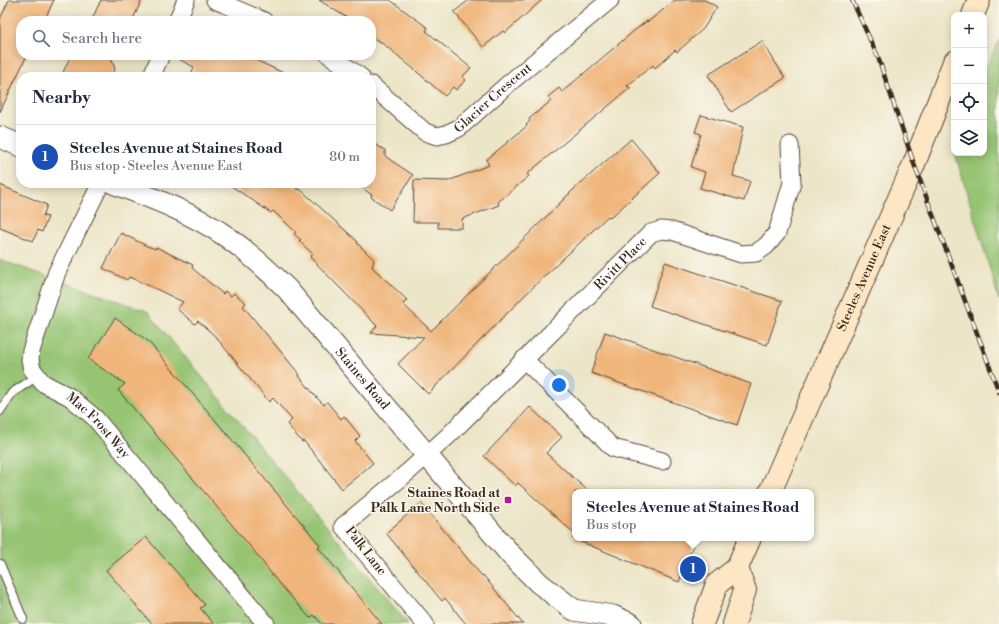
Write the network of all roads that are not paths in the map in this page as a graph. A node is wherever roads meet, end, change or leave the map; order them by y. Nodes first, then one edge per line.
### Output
1 (186, 0) edge
2 (215, 0) edge
3 (610, 0) edge
4 (979, 0) edge
5 (974, 12) edge
6 (179, 16) edge
7 (252, 16) edge
8 (158, 60) edge
9 (336, 60) edge
10 (951, 70) edge
11 (152, 72) edge
12 (354, 72) edge
13 (376, 89) edge
14 (0, 137) edge
15 (16, 144) edge
16 (790, 145) dead end
17 (99, 188) edge
18 (126, 188) edge
19 (524, 359) junction
20 (36, 377) junction
21 (0, 411) edge
22 (426, 455) junction
23 (662, 461) dead end
24 (771, 489) edge
25 (749, 541) edge
26 (0, 564) edge
27 (737, 568) junction
28 (9, 586) junction
29 (0, 589) edge
30 (587, 618) edge
31 (24, 619) dead end
32 (266, 624) edge
33 (425, 624) edge
34 (632, 624) edge
35 (702, 624) edge
36 (734, 624) edge

1 - 6 street
2 - 7 street
3 - 13 street, Glacier Crescent
4 - 5 main road
8 - 11 street
9 - 12 street
10 - 24 main road, Steeles Avenue East
14 - 15 street
16 - 19 street, Rivitt Place
17 - 20 street
18 - 22 street, Staines Road
19 - 22 street, Rivitt Place
19 - 23 street
20 - 21 lane
20 - 32 street, Mac Frost Way
22 - 30 street, Staines Road
22 - 33 street, Palk Lane
25 - 27 main road
26 - 28 lane
27 - 35 main road
27 - 36 main road
28 - 29 lane
28 - 31 lane
30 - 34 street, Staines Road

